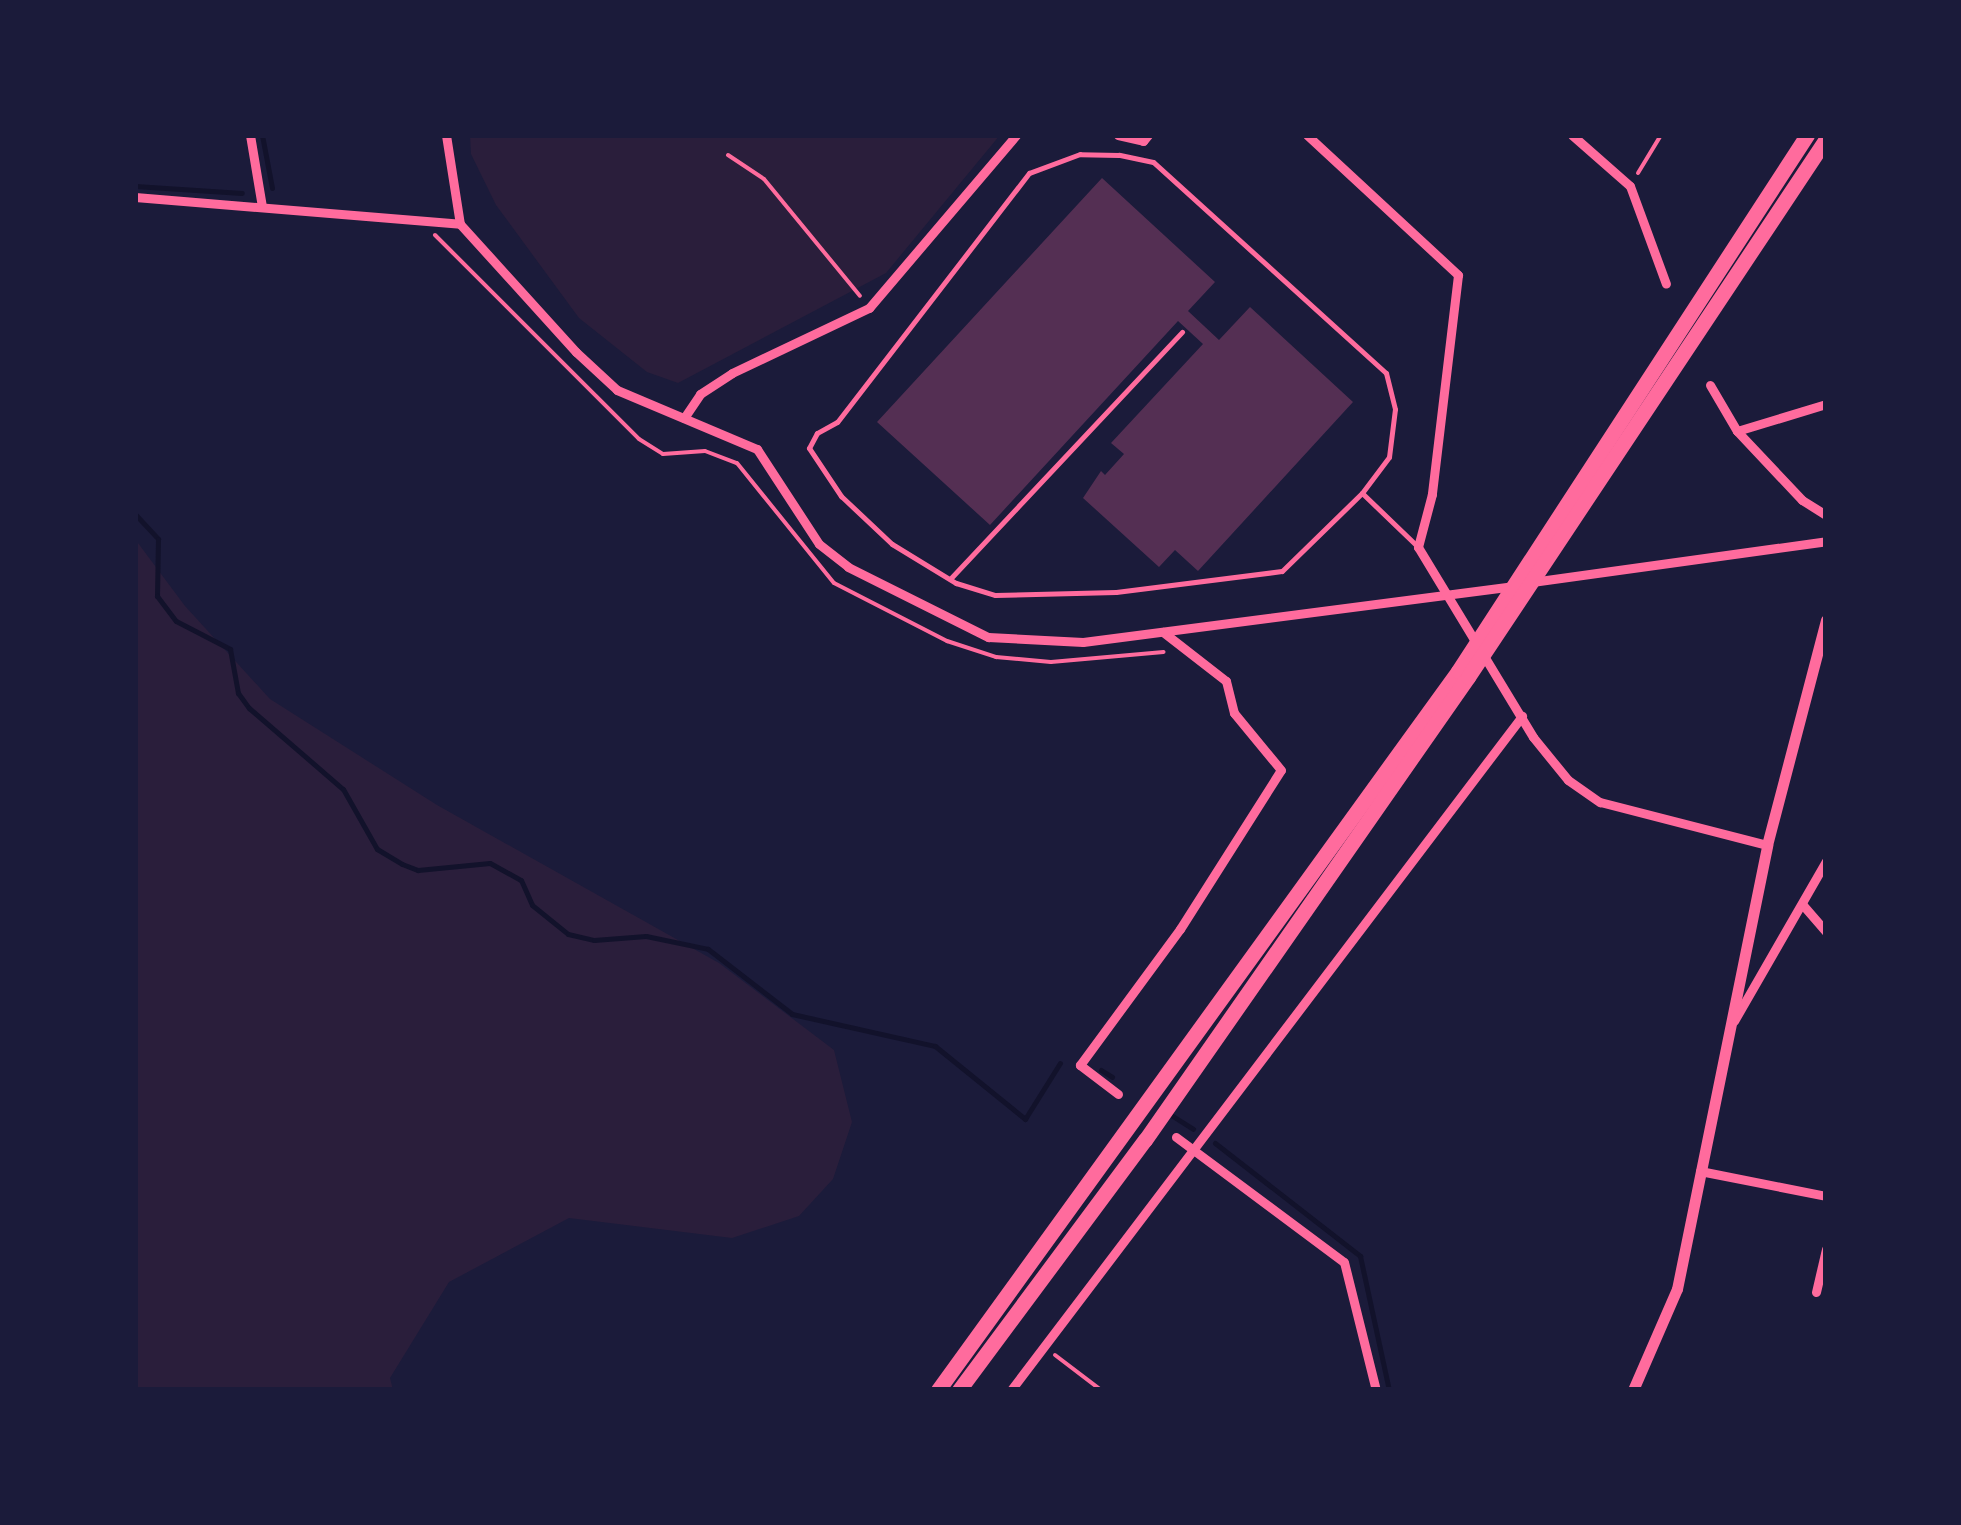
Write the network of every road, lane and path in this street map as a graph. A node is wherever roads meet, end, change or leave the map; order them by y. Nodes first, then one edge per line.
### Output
1 (250, 135) edge
2 (446, 135) edge
3 (1016, 135) edge
4 (1118, 135) edge
5 (1148, 135) edge
6 (1307, 135) edge
7 (1572, 135) edge
8 (1661, 135) edge
9 (1807, 135) edge
10 (1826, 139) edge
11 (728, 154) dead end
12 (1630, 186) junction
13 (135, 197) edge
14 (262, 206) junction
15 (460, 224) junction
16 (1666, 284) dead end
17 (869, 308) junction
18 (1182, 332) dead end
19 (1710, 385) dead end
20 (1826, 404) edge
21 (684, 418) junction
22 (1738, 431) junction
23 (1589, 486) junction
24 (1362, 493) junction
25 (1826, 515) edge
26 (1826, 541) edge
27 (1418, 547) junction
28 (950, 579) junction
29 (1450, 595) junction
30 (1826, 620) edge
31 (1163, 632) junction
32 (1463, 674) junction
33 (1522, 716) junction
34 (1767, 845) junction
35 (1826, 861) edge
36 (1802, 904) junction
37 (1826, 932) edge
38 (1734, 1021) junction
39 (1118, 1094) dead end
40 (1176, 1136) dead end
41 (1196, 1146) junction
42 (1700, 1171) junction
43 (1826, 1196) edge
44 (1826, 1249) edge
45 (1816, 1292) dead end
46 (1043, 1346) junction
47 (938, 1390) edge
48 (959, 1390) edge
49 (1010, 1390) edge
50 (1101, 1390) edge
51 (1376, 1390) edge
52 (1632, 1390) edge

1 - 14 street
2 - 15 street
3 - 17 street
4 - 5 street
6 - 27 street
7 - 12 street
8 - 12 path
9 - 23 highway
10 - 23 highway
11 - 17 path
12 - 16 street
13 - 14 street
14 - 15 street
15 - 21 street
17 - 21 street
18 - 28 lane
19 - 22 street
20 - 22 street
21 - 31 street
22 - 25 street
23 - 32 highway
24 - 27 lane
24 - 28 lane
24 - 28 lane
26 - 29 street
27 - 29 street
29 - 31 street
29 - 33 street
30 - 34 street
31 - 39 street
32 - 47 highway
32 - 48 highway
33 - 34 street
33 - 41 street
34 - 38 street
35 - 36 street
36 - 37 street
36 - 38 street
38 - 42 street
40 - 41 street
41 - 46 street
41 - 51 street
42 - 43 street
42 - 52 street
44 - 45 street
46 - 49 street
46 - 50 path

